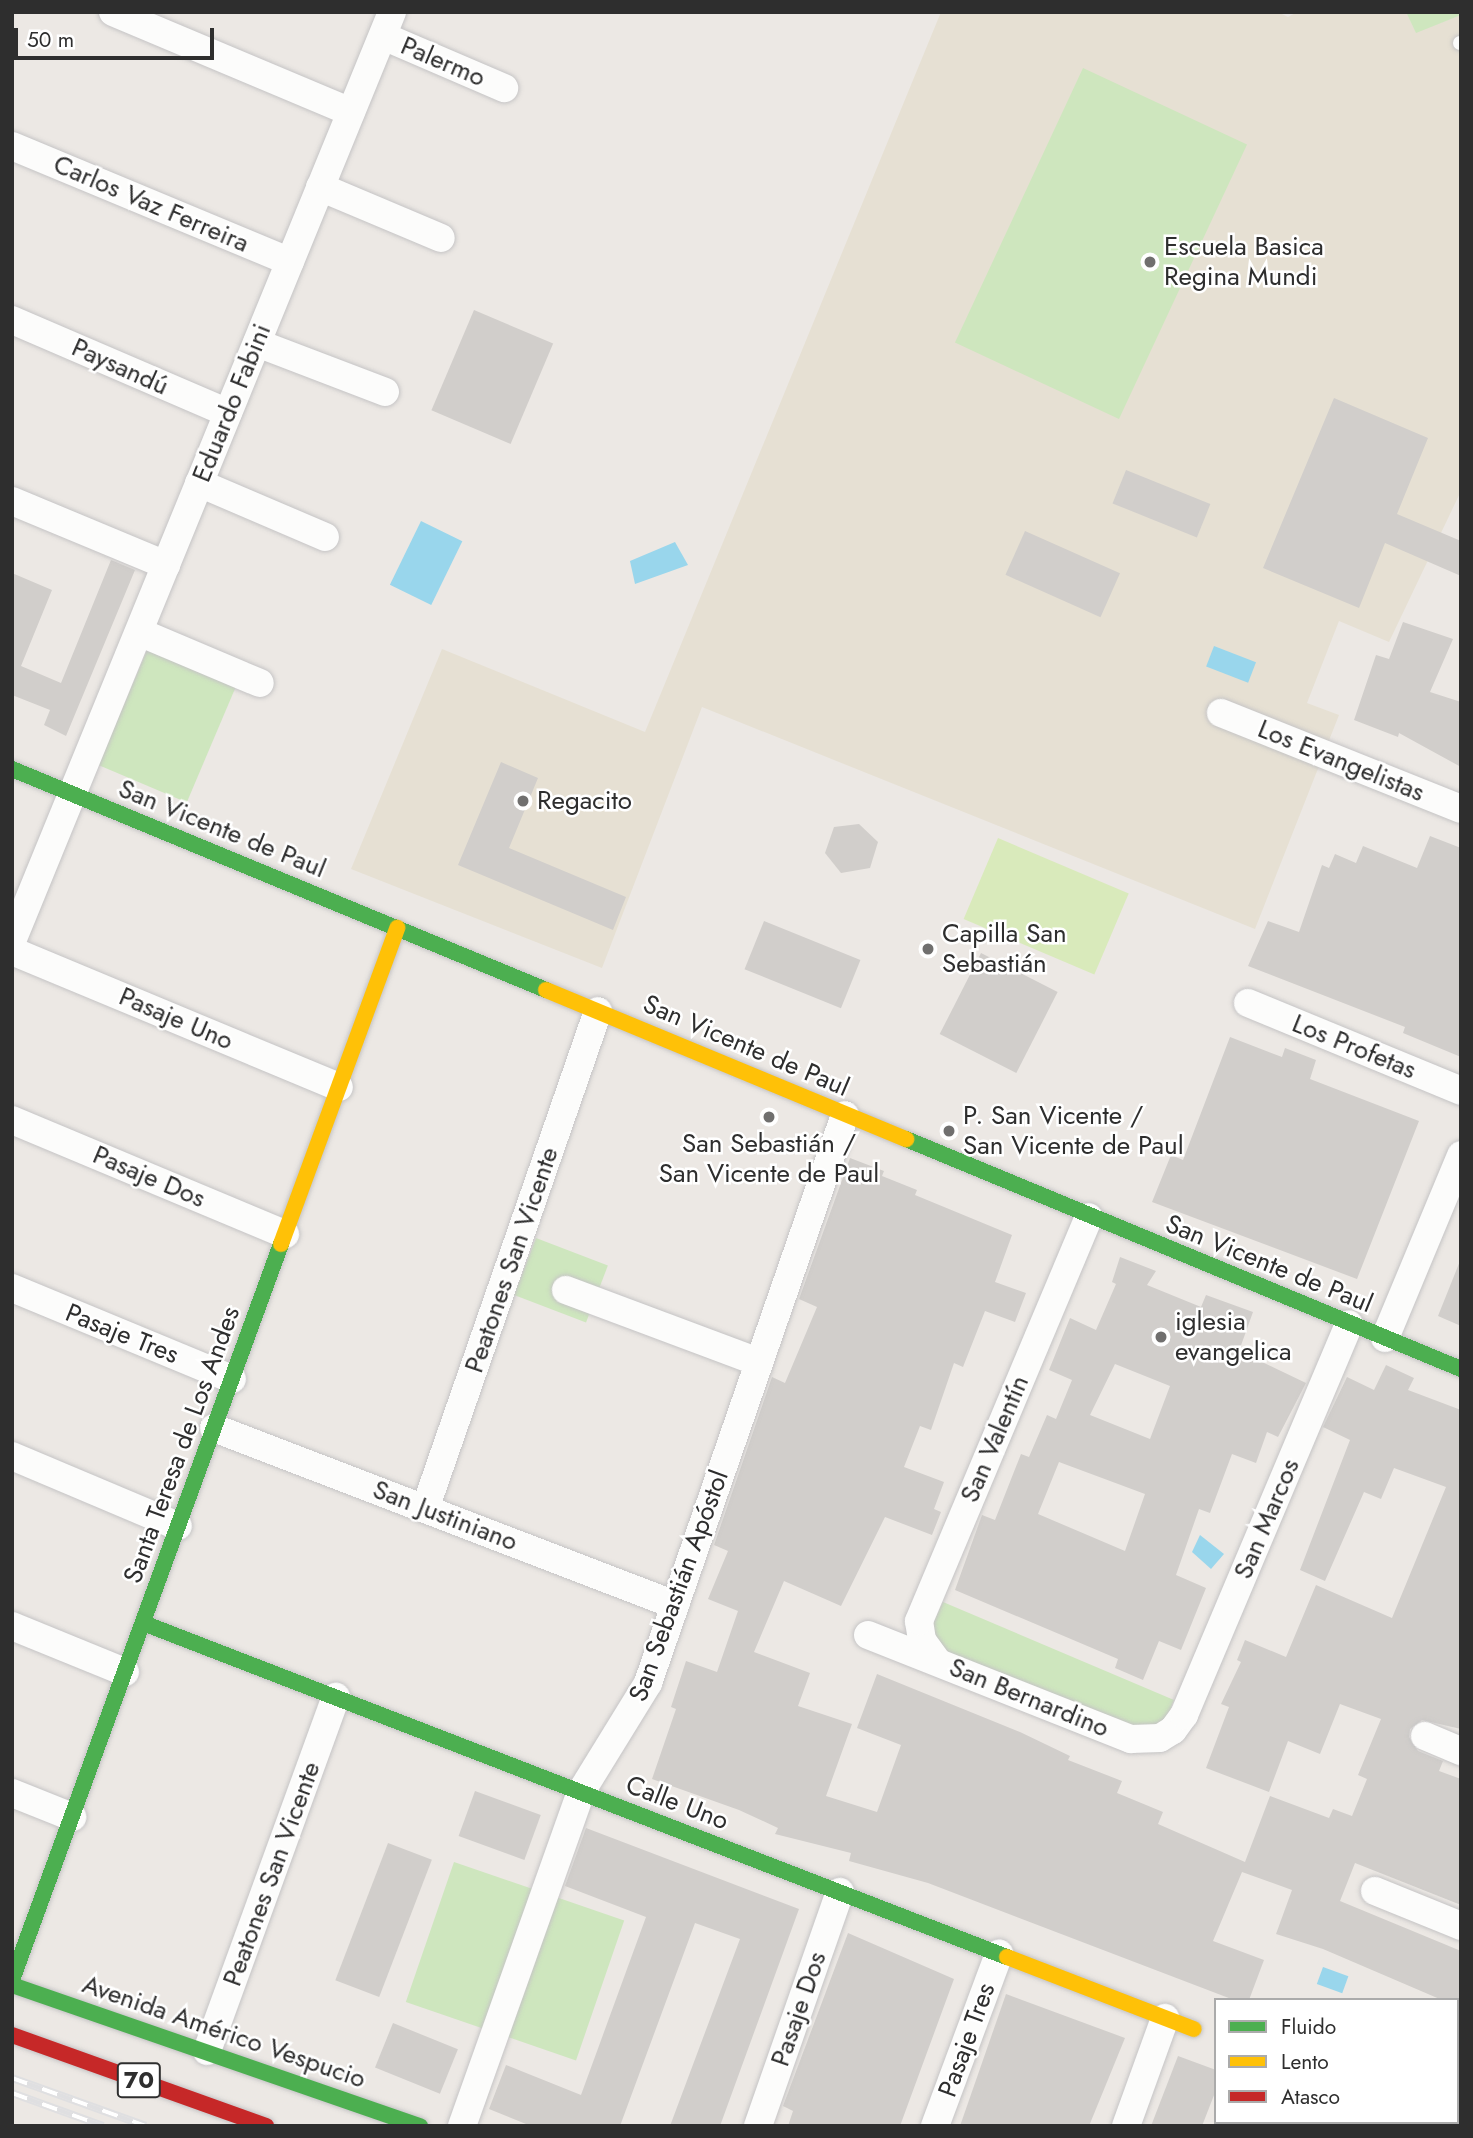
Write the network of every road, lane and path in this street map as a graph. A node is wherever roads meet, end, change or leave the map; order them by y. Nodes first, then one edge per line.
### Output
1 (113, 12) edge
2 (388, 24) edge
3 (504, 88) dead end
4 (351, 113) junction
5 (12, 146) edge
6 (320, 187) junction
7 (441, 238) dead end
8 (290, 262) junction
9 (12, 320) edge
10 (257, 343) junction
11 (385, 392) dead end
12 (228, 413) junction
13 (200, 483) junction
14 (12, 501) edge
15 (325, 537) dead end
16 (166, 565) junction
17 (139, 632) junction
18 (260, 683) dead end
19 (1220, 713) dead end
20 (12, 769) edge
21 (72, 794) junction
22 (1461, 810) edge
23 (397, 928) junction
24 (12, 941) edge
25 (12, 951) edge
26 (1248, 1003) dead end
27 (598, 1011) junction
28 (339, 1087) junction
29 (1461, 1091) edge
30 (845, 1115) junction
31 (12, 1120) edge
32 (1461, 1155) edge
33 (1089, 1217) junction
34 (285, 1234) junction
35 (12, 1288) edge
36 (565, 1290) dead end
37 (1349, 1324) junction
38 (1385, 1338) junction
39 (759, 1362) junction
40 (1461, 1369) edge
41 (232, 1379) junction
42 (214, 1428) junction
43 (12, 1456) edge
44 (425, 1509) junction
45 (178, 1526) junction
46 (675, 1605) junction
47 (143, 1623) junction
48 (12, 1626) edge
49 (868, 1635) dead end
50 (937, 1661) junction
51 (125, 1672) junction
52 (336, 1697) junction
53 (1184, 1715) joint
54 (1425, 1736) dead end
55 (1461, 1751) edge
56 (581, 1792) junction
57 (12, 1793) edge
58 (72, 1817) junction
59 (1375, 1891) dead end
60 (840, 1892) junction
61 (1461, 1926) edge
62 (999, 1954) junction
63 (12, 1982) edge
64 (1165, 2018) junction
65 (1194, 2029) dead end
66 (12, 2035) edge
67 (207, 2051) junction
68 (267, 2126) edge
69 (420, 2126) edge
70 (462, 2126) edge
71 (758, 2126) edge
72 (935, 2126) edge
73 (1126, 2126) edge

1 - 4 street
2 - 3 street, Palermo
2 - 4 street, Eduardo Fabini
4 - 6 street, Eduardo Fabini
5 - 8 street, Carlos Vaz Ferreira
6 - 7 street
6 - 8 street, Eduardo Fabini
8 - 10 street, Eduardo Fabini
9 - 12 street, Paysandú
10 - 11 street
10 - 12 street, Eduardo Fabini
12 - 13 street, Eduardo Fabini
13 - 15 street
13 - 16 street, Eduardo Fabini
14 - 16 street
16 - 17 street, Eduardo Fabini
17 - 18 street
17 - 21 street, Eduardo Fabini
19 - 22 street, Los Evangelistas
20 - 21 main road, San Vicente de Paul
21 - 23 main road, San Vicente de Paul
21 - 24 street, Eduardo Fabini
23 - 27 main road, San Vicente de Paul
23 - 28 main road, Santa Teresa de Los Andes
25 - 28 street, Pasaje Uno
26 - 29 street, Los Profetas
27 - 30 main road, San Vicente de Paul
27 - 44 street, Peatones San Vicente
28 - 34 main road, Santa Teresa de Los Andes
30 - 33 main road, San Vicente de Paul
30 - 39 street, San Sebastián Apóstol
31 - 34 street, Pasaje Dos
32 - 38 street
33 - 37 main road, San Vicente de Paul
33 - 50 street, San Valentín
34 - 41 main road, Santa Teresa de Los Andes
35 - 41 street, Pasaje Tres
36 - 39 street
37 - 38 main road, San Vicente de Paul
37 - 53 street, San Marcos
38 - 40 main road, San Vicente de Paul
39 - 46 street, San Sebastián Apóstol
41 - 42 main road, Santa Teresa de Los Andes
42 - 44 street, San Justiniano
42 - 45 main road, Santa Teresa de Los Andes
43 - 45 street
44 - 46 street, San Justiniano
45 - 47 main road, Santa Teresa de Los Andes
46 - 56 street, San Sebastián Apóstol
47 - 51 main road, Santa Teresa de Los Andes
47 - 52 main road, Calle Uno
48 - 51 street
49 - 50 street, San Bernardino
50 - 53 street, San Bernardino
51 - 58 main road, Santa Teresa de Los Andes
52 - 56 main road, Calle Uno
52 - 67 street, Peatones San Vicente
54 - 55 street
56 - 60 main road, Calle Uno
56 - 70 street, San Sebastián Apóstol
57 - 58 street
58 - 63 main road, Santa Teresa de Los Andes
59 - 61 street
60 - 62 main road, Calle Uno
60 - 71 street, Pasaje Dos
62 - 64 main road, Calle Uno
62 - 72 street, Pasaje Tres
63 - 67 main road, Avenida Américo Vespucio
64 - 65 main road, Calle Uno
64 - 73 street
66 - 68 main road, 70
67 - 69 main road, Avenida Américo Vespucio

